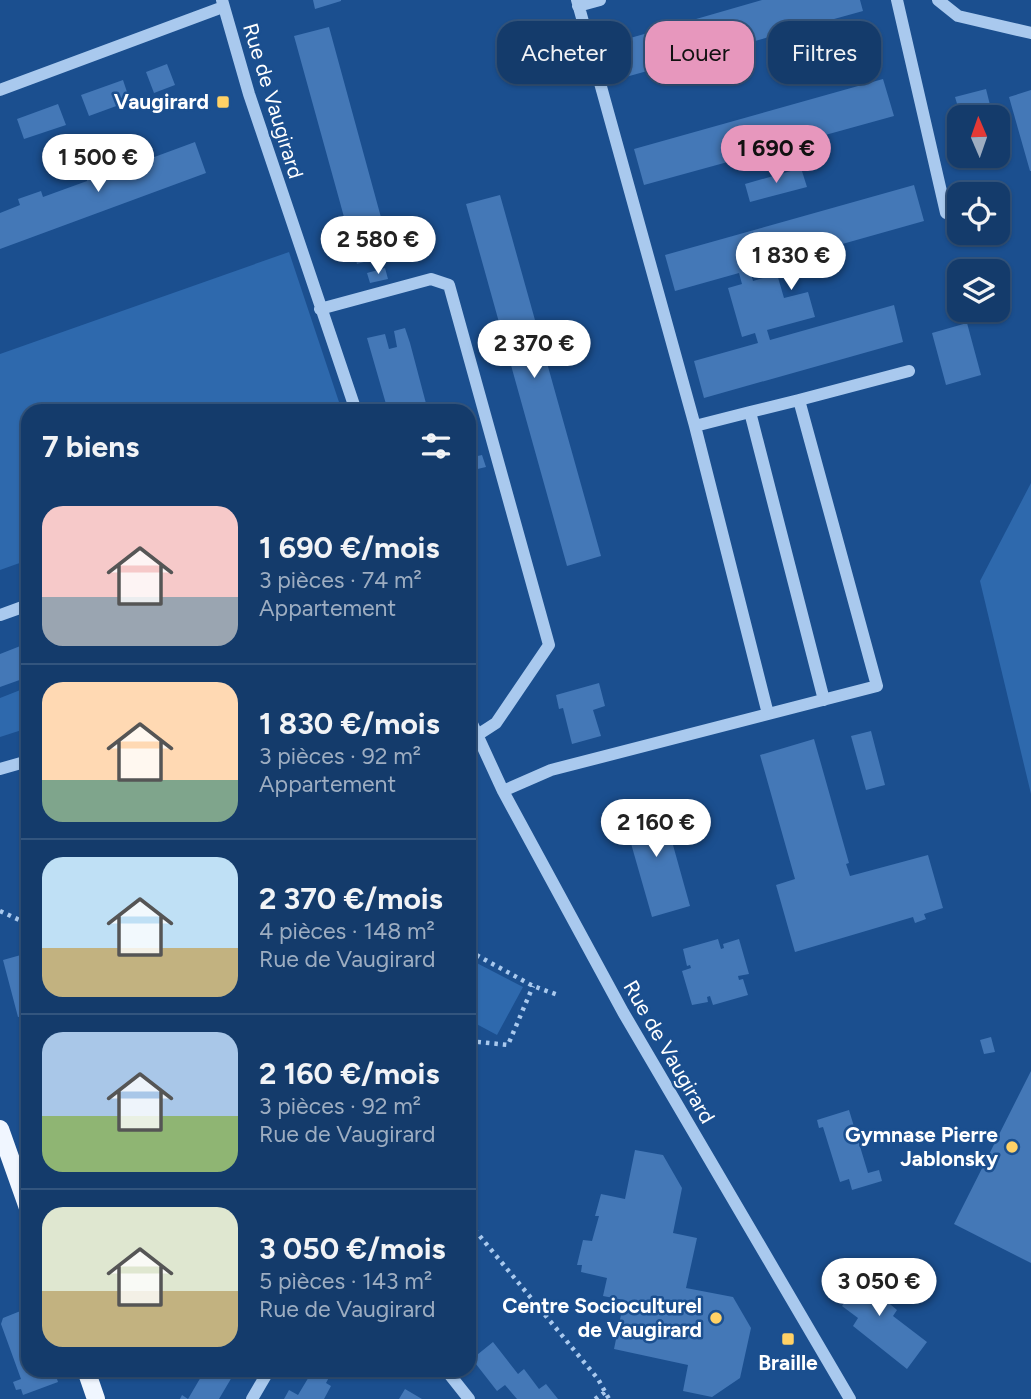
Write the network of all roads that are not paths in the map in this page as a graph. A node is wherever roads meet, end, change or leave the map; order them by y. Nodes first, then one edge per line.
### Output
1 (600, 0) edge
2 (897, 0) edge
3 (938, 0) edge
4 (223, 3) edge
5 (578, 3) edge
6 (1031, 33) edge
7 (0, 90) edge
8 (946, 213) dead end
9 (320, 309) junction
10 (909, 371) dead end
11 (799, 400) junction
12 (354, 404) edge
13 (750, 412) junction
14 (695, 426) junction
15 (21, 607) edge
16 (0, 615) edge
17 (824, 700) junction
18 (768, 714) junction
19 (476, 736) joint
20 (21, 763) edge
21 (0, 769) edge
22 (503, 791) junction
23 (0, 1129) edge
24 (21, 1188) edge
25 (88, 1377) edge
26 (265, 1377) edge
27 (452, 1377) edge
28 (96, 1399) edge
29 (252, 1399) edge
30 (469, 1399) edge
31 (850, 1399) edge

1 - 5 street
2 - 8 street
3 - 6 street
4 - 7 street
4 - 9 street, Rue de Vaugirard
5 - 14 street
9 - 12 street, Rue de Vaugirard
9 - 19 street
10 - 11 street
11 - 13 street
11 - 17 street
13 - 14 street
13 - 17 street
14 - 18 street
15 - 16 street
17 - 18 street
18 - 22 street
19 - 22 street, Rue de Vaugirard
20 - 21 street
22 - 31 street, Rue de Vaugirard
23 - 24 main road
25 - 28 main road
26 - 29 street
27 - 30 street

